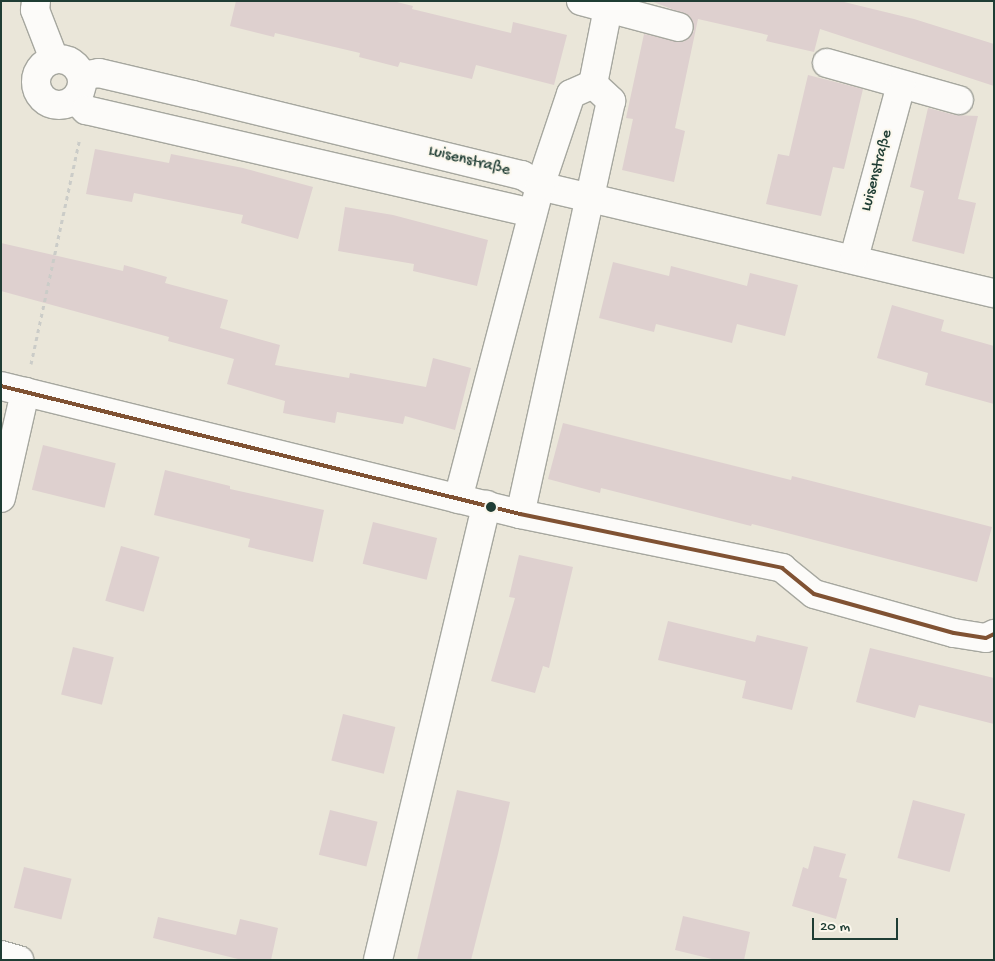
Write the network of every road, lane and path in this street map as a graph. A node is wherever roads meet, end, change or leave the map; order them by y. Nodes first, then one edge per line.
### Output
1 (36, 1) edge
2 (581, 1) edge
3 (608, 8) junction
4 (679, 27) dead end
5 (54, 59) junction
6 (827, 64) dead end
7 (593, 84) junction
8 (901, 84) junction
9 (81, 95) junction
10 (959, 100) dead end
11 (540, 186) junction
12 (591, 197) junction
13 (532, 213) junction
14 (854, 258) junction
15 (994, 293) edge
16 (13, 389) edge
17 (1, 498) edge
18 (458, 499) junction
19 (486, 505) junction
20 (520, 514) junction
21 (994, 634) edge
22 (1, 955) edge
23 (19, 960) edge
24 (378, 960) edge

1 - 5 street
2 - 3 street
3 - 4 street
3 - 7 street
5 - 9 street
5 - 9 street, Luisenstraße
6 - 8 street
7 - 11 street
7 - 12 street
8 - 10 street
8 - 14 street, Luisenstraße
9 - 11 street, Luisenstraße
9 - 13 street, Luisenstraße
9 - 16 path
11 - 12 street, Luisenstraße
11 - 13 street
12 - 14 street, Luisenstraße
12 - 20 street
13 - 18 street
14 - 15 street, Luisenstraße
16 - 17 street
16 - 18 street
18 - 19 street
19 - 20 street
19 - 24 street
20 - 21 street
22 - 23 street

